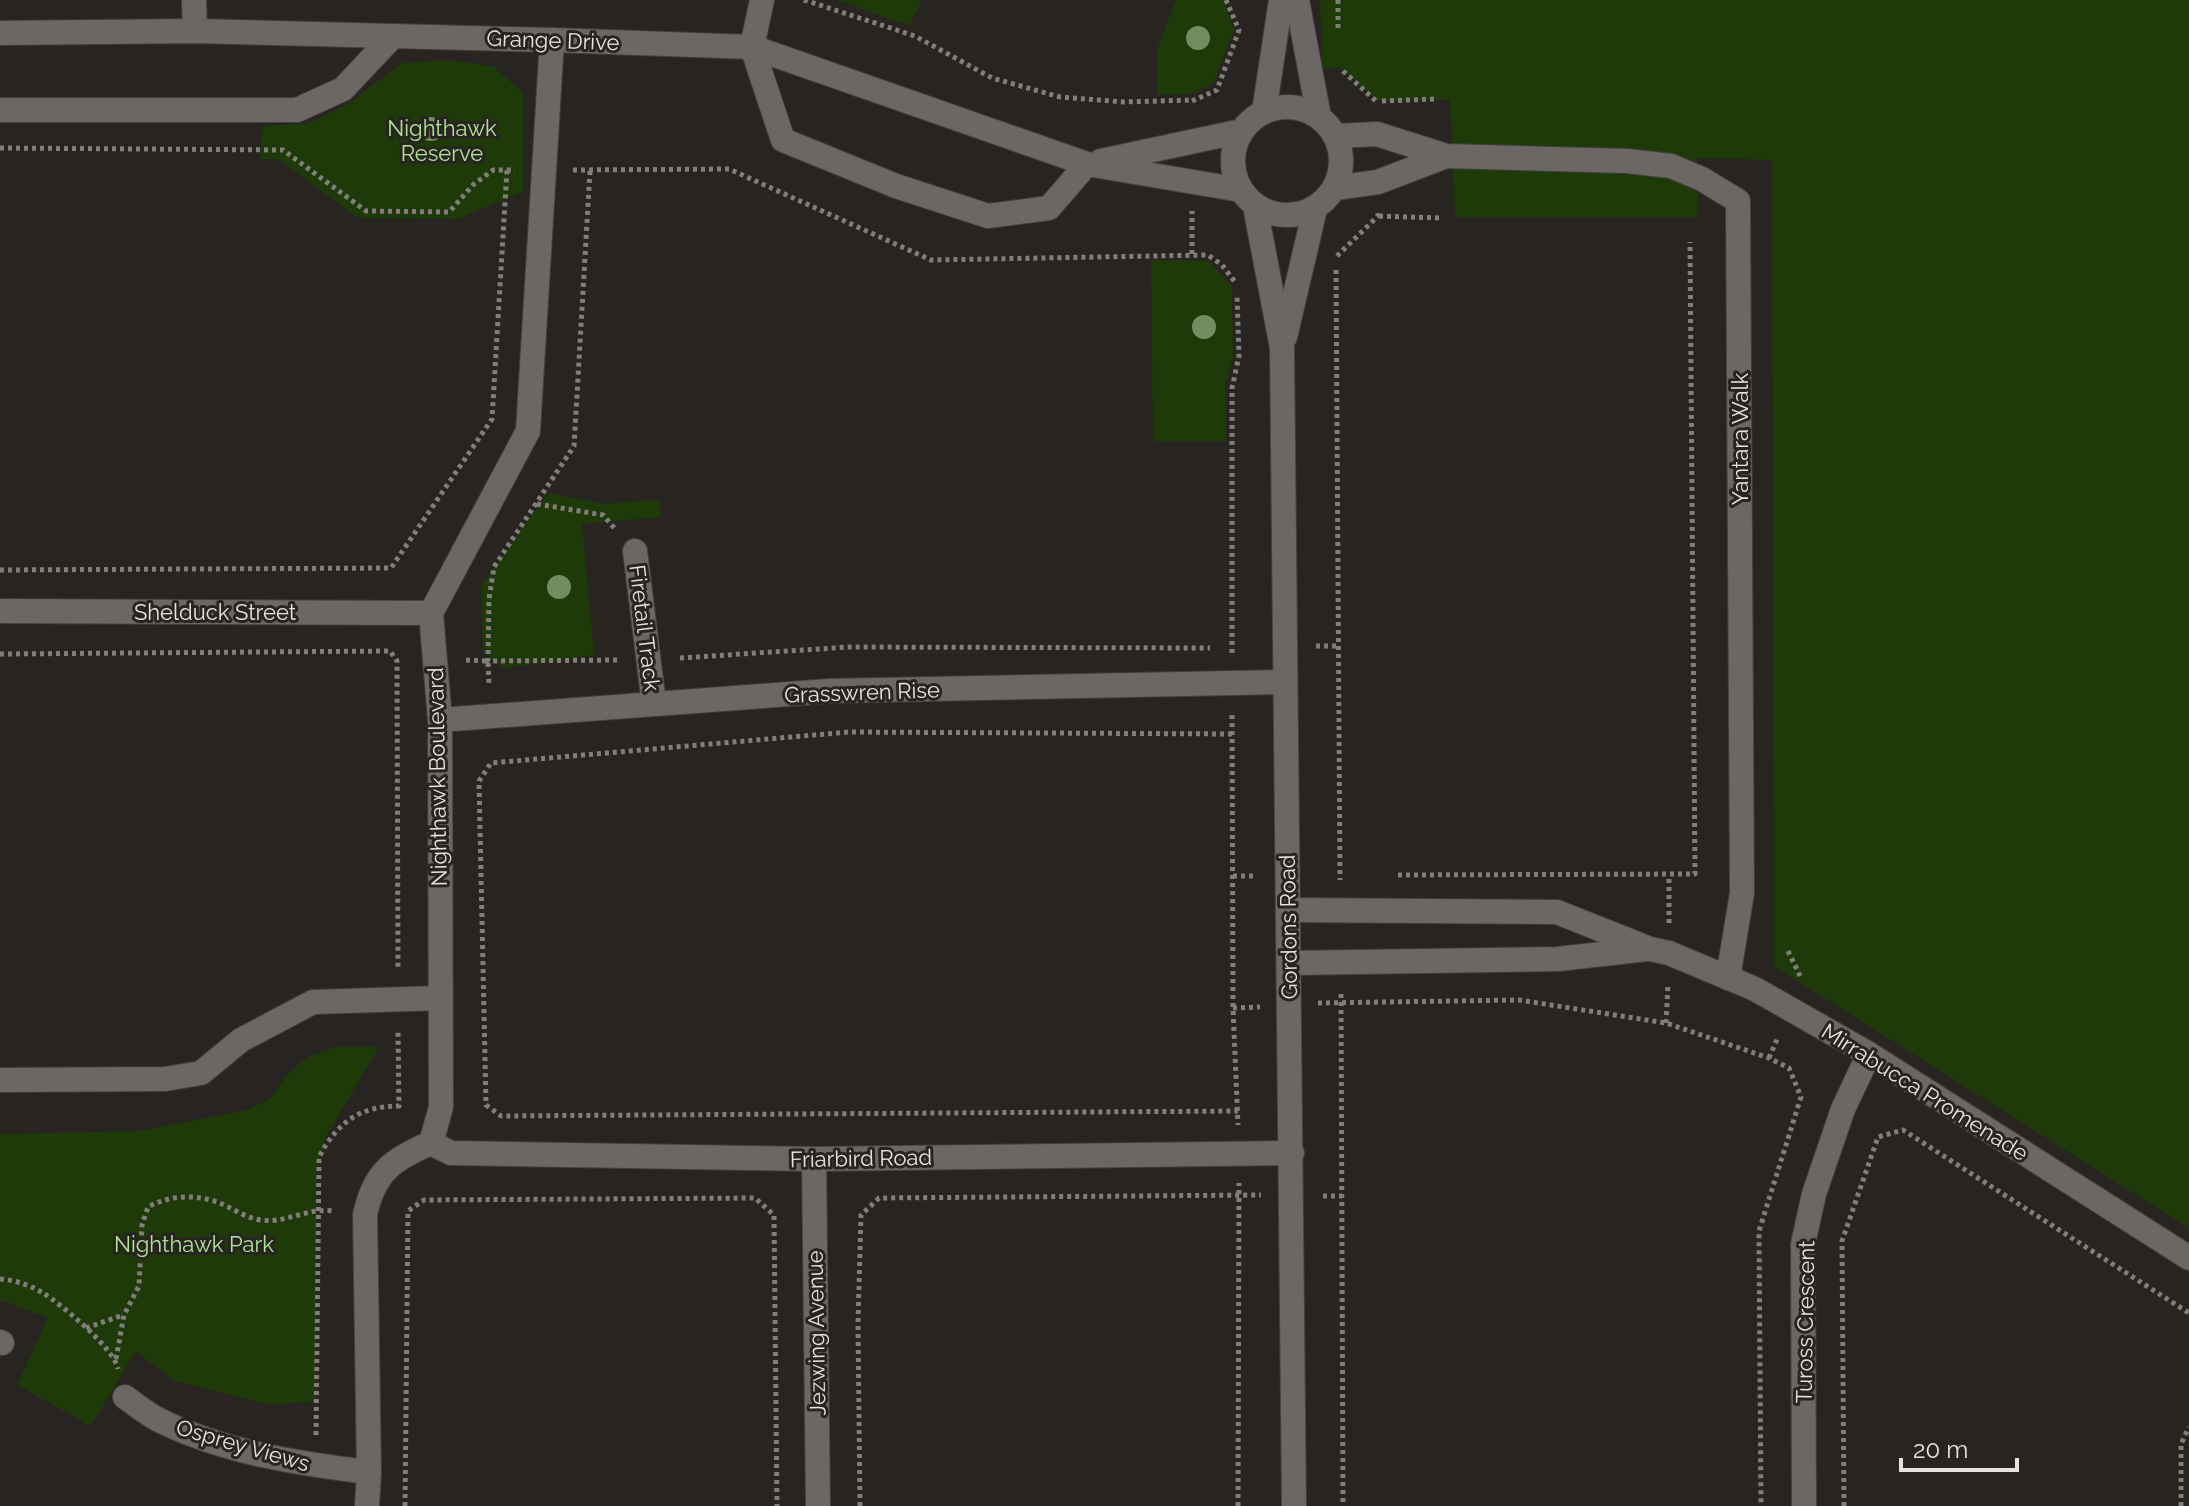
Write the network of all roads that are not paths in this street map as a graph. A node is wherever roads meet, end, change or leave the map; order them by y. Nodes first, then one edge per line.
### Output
1 (194, 0) edge
2 (762, 0) edge
3 (1281, 0) edge
4 (1297, 0) edge
5 (195, 31) junction
6 (0, 33) edge
7 (393, 36) junction
8 (552, 40) junction
9 (752, 47) junction
10 (0, 110) edge
11 (1264, 112) junction
12 (1319, 117) junction
13 (1242, 131) junction
14 (1336, 136) junction
15 (1446, 156) junction
16 (1087, 164) junction
17 (1335, 188) junction
18 (1248, 198) junction
19 (1315, 209) junction
20 (1282, 348) junction
21 (635, 551) road end
22 (0, 611) edge
23 (431, 613) junction
24 (1285, 682) junction
25 (654, 704) junction
26 (440, 720) junction
27 (1289, 910) junction
28 (1650, 949) junction
29 (1289, 963) junction
30 (1728, 978) junction
31 (440, 998) junction
32 (1869, 1054) junction
33 (0, 1080) edge
34 (431, 1143) junction
35 (1292, 1153) junction
36 (814, 1159) junction
37 (2189, 1258) edge
38 (125, 1397) road end
39 (369, 1472) junction
40 (367, 1506) edge
41 (818, 1506) edge
42 (1294, 1506) edge
43 (1804, 1506) edge

1 - 5 street
2 - 9 street
3 - 11 street
4 - 12 street
5 - 6 street, Grange Drive
5 - 7 street, Grange Drive
7 - 8 street, Grange Drive
7 - 10 street
8 - 9 street, Grange Drive
8 - 23 street
9 - 16 street, Grange Drive
9 - 16 street
11 - 12 street
11 - 13 street
12 - 14 street
13 - 16 street
13 - 18 street
14 - 15 street, Yantara Walk
14 - 17 street
15 - 17 street, Yantara Walk
15 - 30 street, Yantara Walk
16 - 18 street, Grange Drive
17 - 19 street
18 - 19 street
18 - 20 street, Gordons Road
19 - 20 street, Gordons Road
20 - 24 street, Gordons Road
21 - 25 street, Firetail Track
22 - 23 street, Shelduck Street
23 - 26 street, Nighthawk Boulevard
24 - 25 street, Grasswren Rise
24 - 27 street, Gordons Road
25 - 26 street, Grasswren Rise
26 - 31 street, Nighthawk Boulevard
27 - 28 street, Mirrabucca Promenade
27 - 29 street, Gordons Road
28 - 29 street, Mirrabucca Promenade
28 - 30 street, Mirrabucca Promenade
29 - 35 street, Gordons Road
30 - 32 street, Mirrabucca Promenade
31 - 33 street
31 - 34 street, Nighthawk Boulevard
32 - 37 street, Mirrabucca Promenade
32 - 43 street, Tuross Crescent
34 - 36 street, Friarbird Road
34 - 39 street
35 - 36 street, Friarbird Road
35 - 42 street, Gordons Road
36 - 41 street, Jezwing Avenue
38 - 39 street, Osprey Views
39 - 40 street

